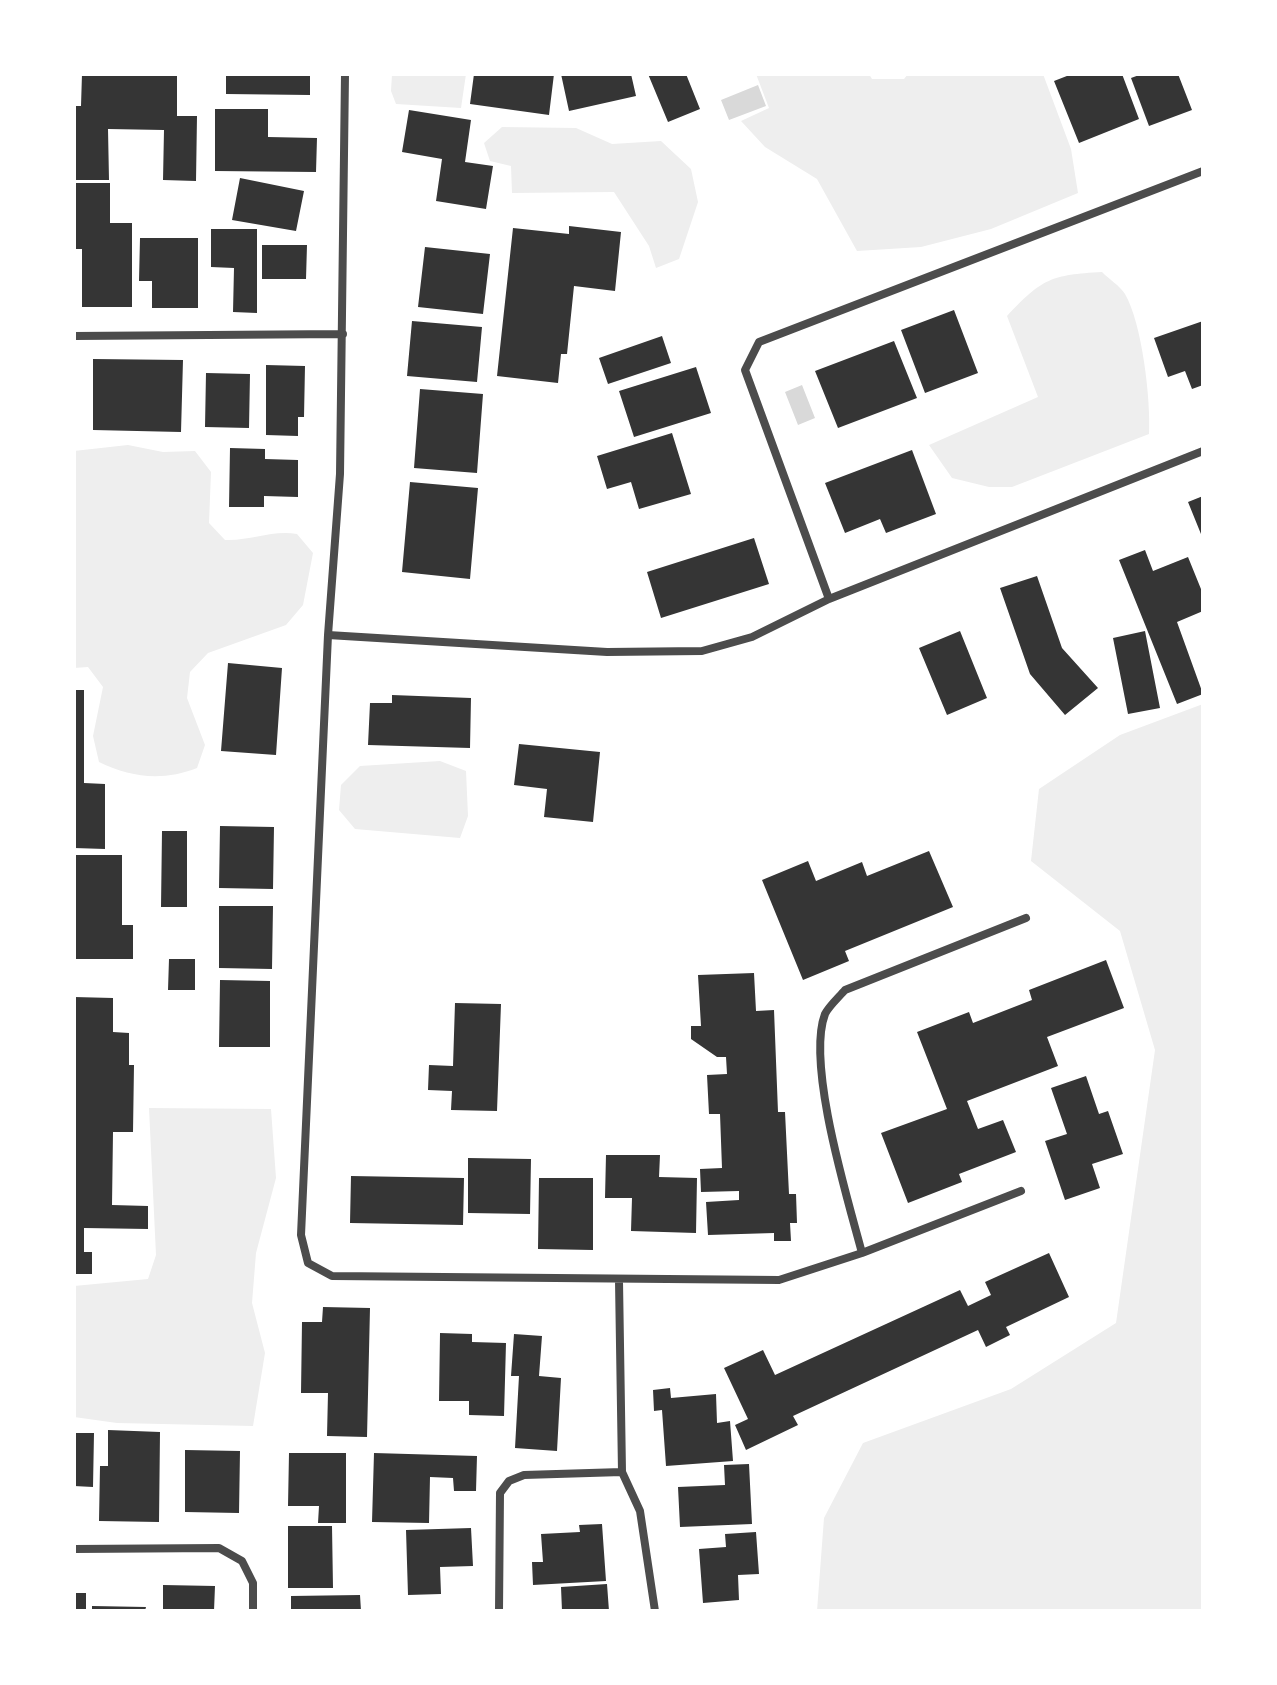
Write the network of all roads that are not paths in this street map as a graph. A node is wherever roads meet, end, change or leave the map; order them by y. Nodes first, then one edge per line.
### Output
1 (345, 74) edge
2 (1203, 171) edge
3 (343, 334) junction
4 (74, 336) edge
5 (1203, 451) edge
6 (829, 599) junction
7 (328, 635) junction
8 (1026, 918) dead end
9 (1021, 1191) dead end
10 (862, 1253) junction
11 (619, 1281) junction
12 (622, 1472) junction
13 (74, 1549) edge
14 (253, 1611) edge
15 (499, 1611) edge
16 (655, 1611) edge

1 - 3 street
2 - 6 street
3 - 4 street
3 - 7 street
5 - 6 street
6 - 7 street
7 - 11 street
8 - 10 street
9 - 10 street
10 - 11 street
11 - 12 street
12 - 15 street
12 - 16 street
13 - 14 street

